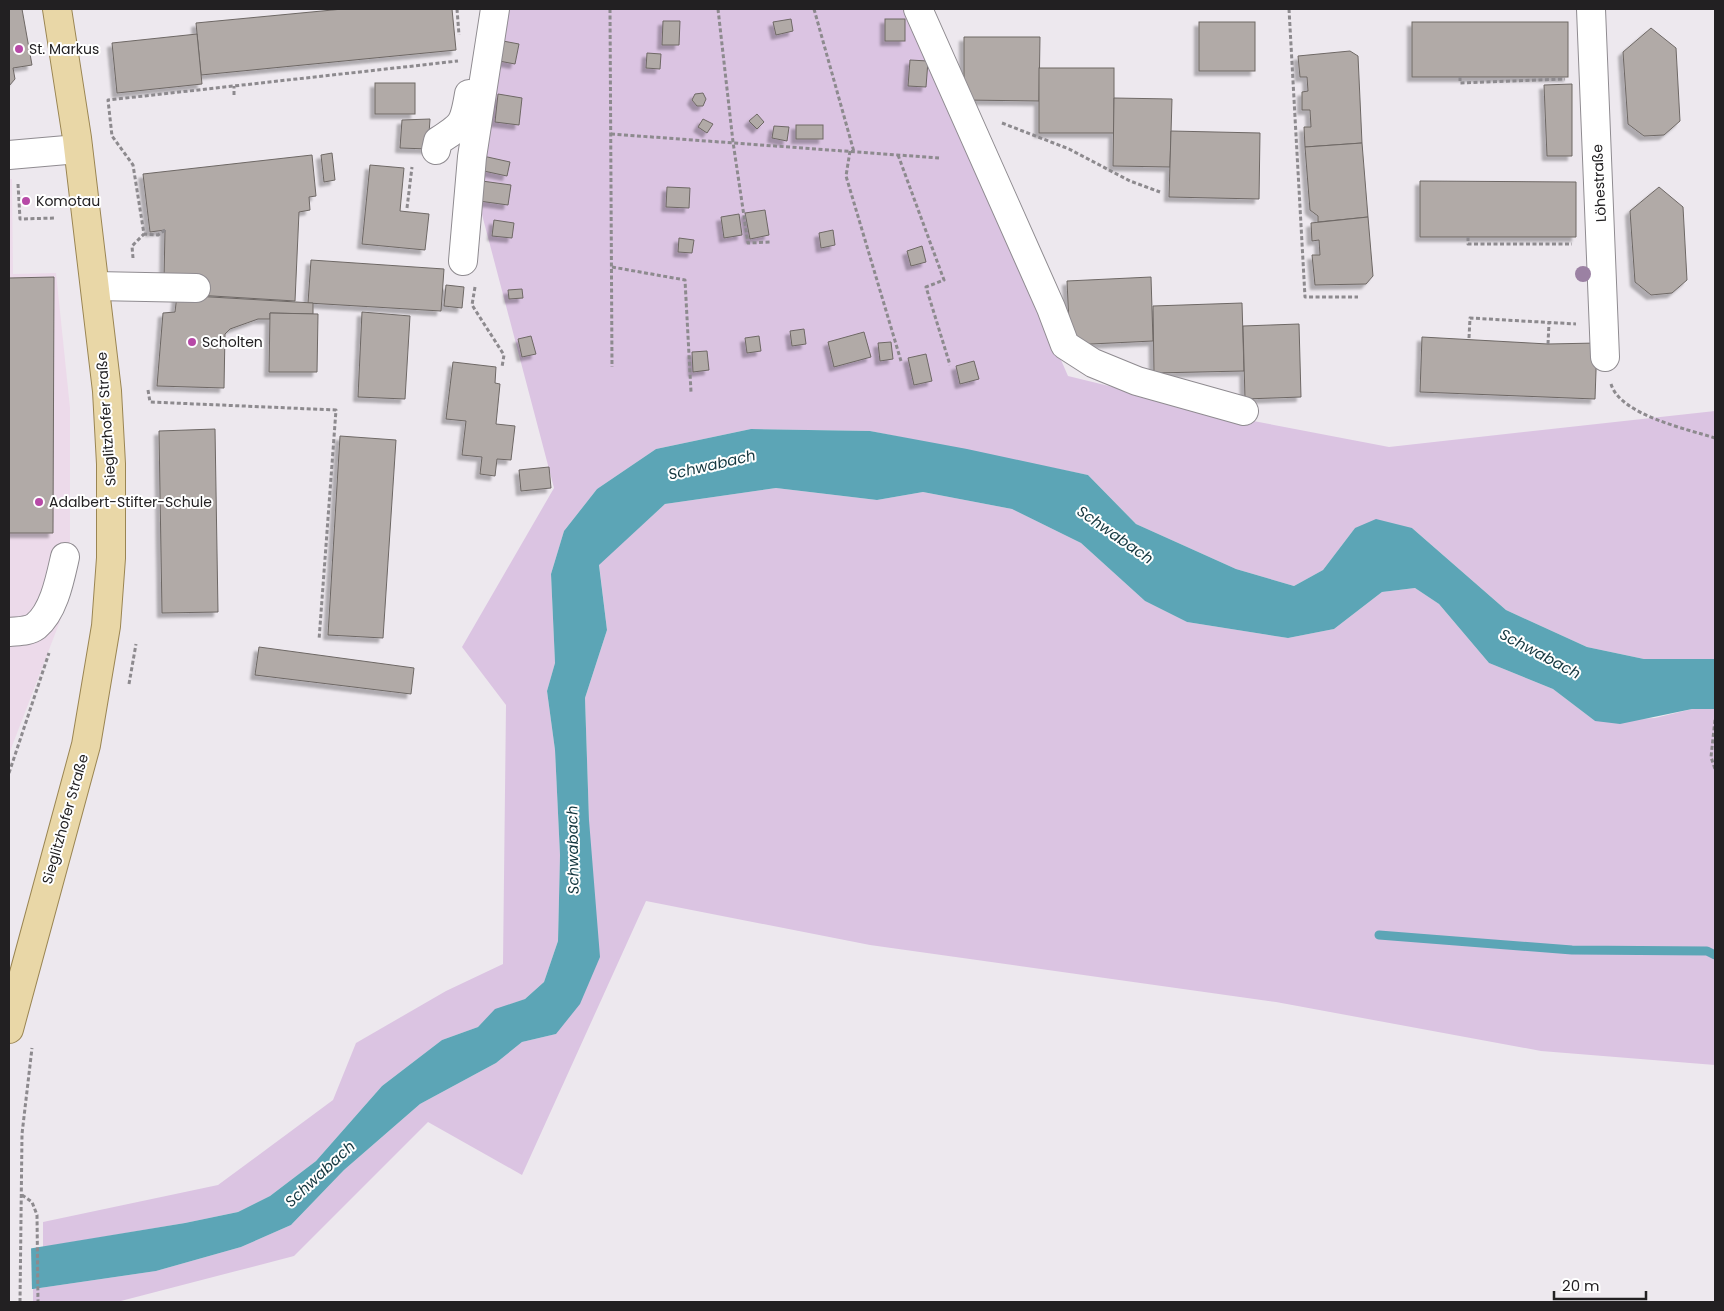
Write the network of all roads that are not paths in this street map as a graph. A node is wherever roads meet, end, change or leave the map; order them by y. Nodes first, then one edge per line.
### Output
1 (57, 9) edge
2 (483, 9) edge
3 (495, 9) edge
4 (918, 9) edge
5 (1591, 9) edge
6 (78, 149) junction
7 (436, 150) dead end
8 (12, 155) edge
9 (463, 261) road end
10 (96, 293) junction
11 (186, 296) dead end
12 (1606, 357) road end
13 (1244, 411) dead end
14 (65, 557) dead end
15 (9, 632) edge
16 (9, 1029) edge

1 - 6 main road, Sieglitzhofer Straße
2 - 7 street
3 - 9 street
4 - 13 street
5 - 12 street, Löhestraße
6 - 8 street
6 - 10 main road, Sieglitzhofer Straße
10 - 11 street
10 - 16 main road, Sieglitzhofer Straße
14 - 15 street

